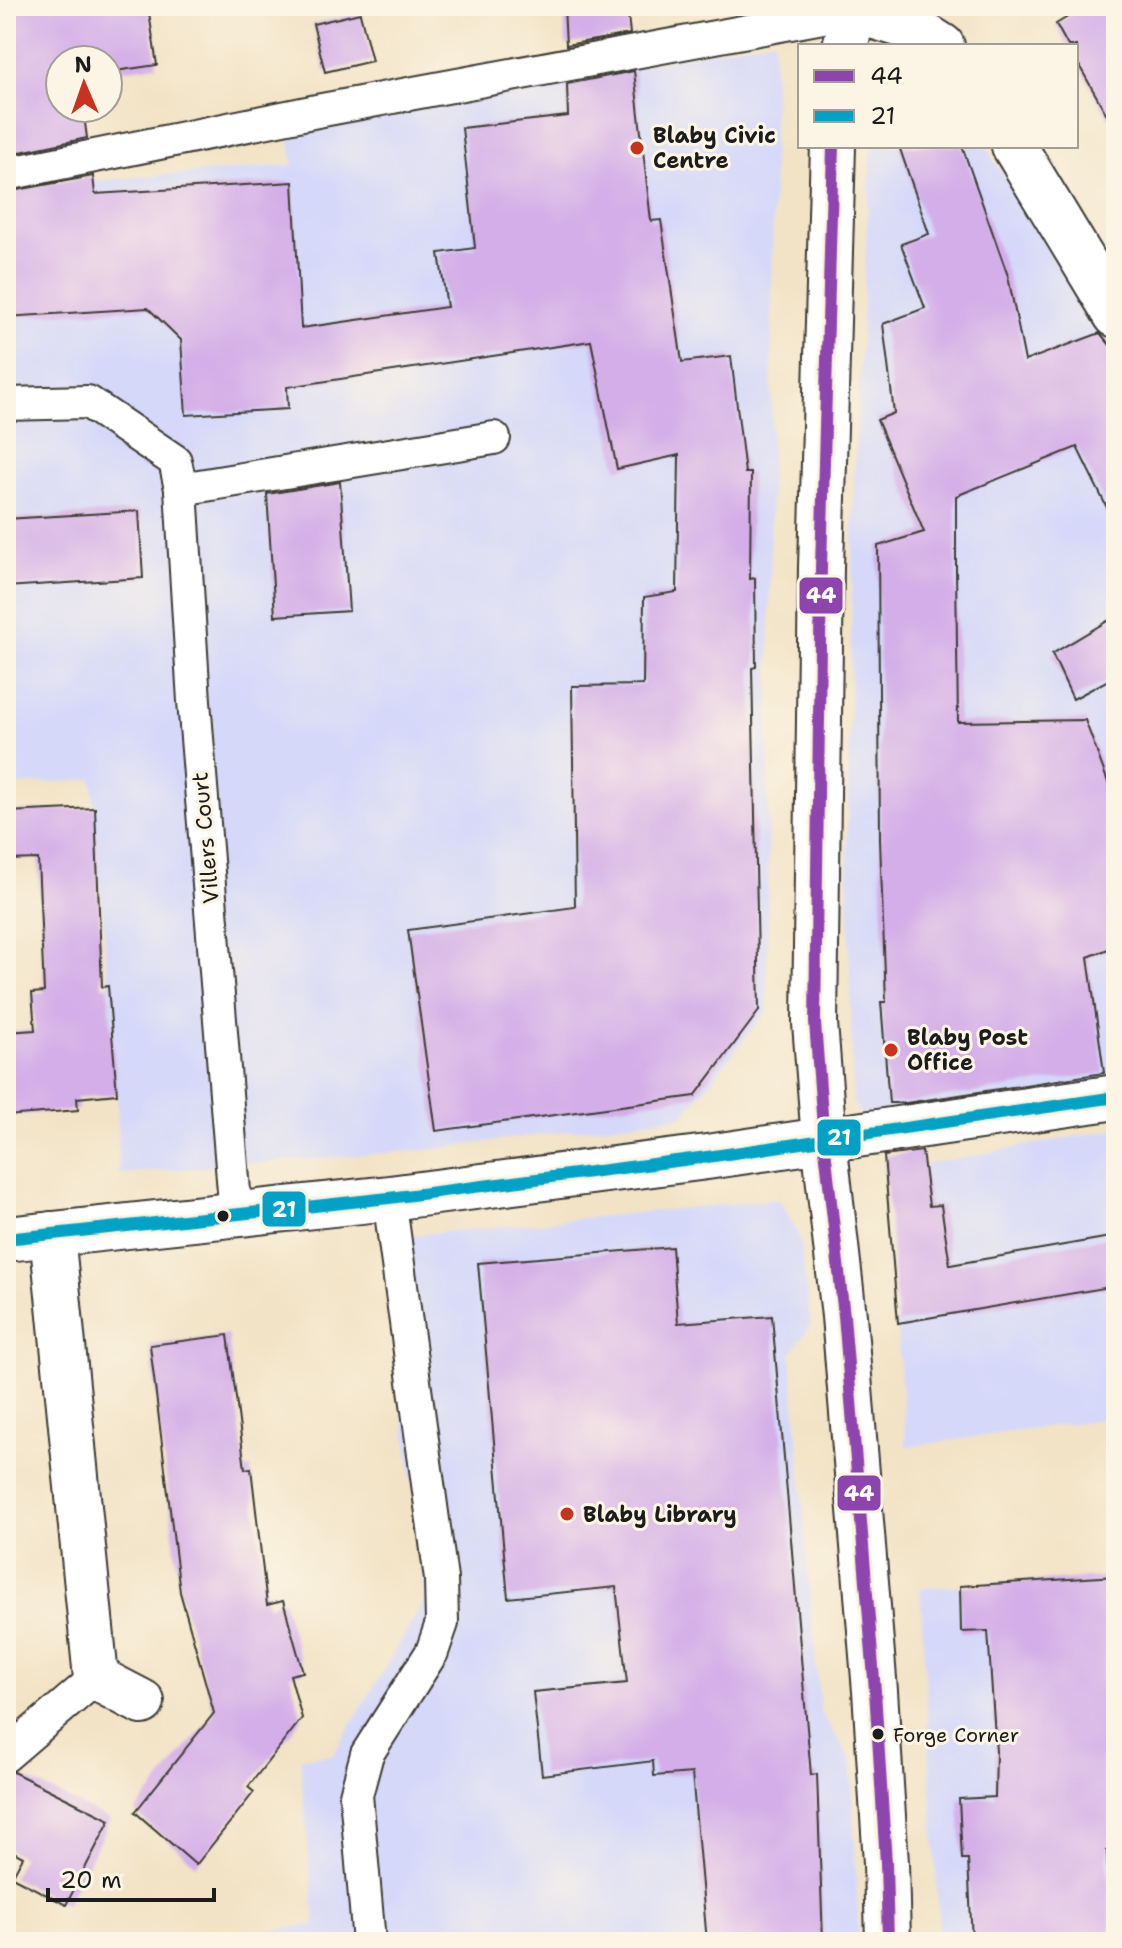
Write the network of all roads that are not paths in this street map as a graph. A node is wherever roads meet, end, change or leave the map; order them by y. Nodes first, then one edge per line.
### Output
1 (851, 21) edge
2 (939, 44) edge
3 (833, 148) edge
4 (1015, 148) edge
5 (6, 174) edge
6 (1116, 315) edge
7 (6, 404) edge
8 (494, 438) dead end
9 (178, 475) junction
10 (1116, 1097) edge
11 (824, 1140) junction
12 (389, 1198) junction
13 (236, 1216) junction
14 (52, 1234) junction
15 (6, 1239) edge
16 (96, 1678) junction
17 (142, 1702) dead end
18 (6, 1755) edge
19 (369, 1942) edge
20 (888, 1942) edge

1 - 2 street
1 - 5 lane
3 - 11 street
4 - 6 street
7 - 9 lane
8 - 9 lane
9 - 13 lane, Villers Court
10 - 11 street
11 - 12 street
11 - 20 street
12 - 13 street
12 - 19 lane
13 - 14 street
14 - 15 street
14 - 16 street
16 - 17 street
16 - 18 lane

